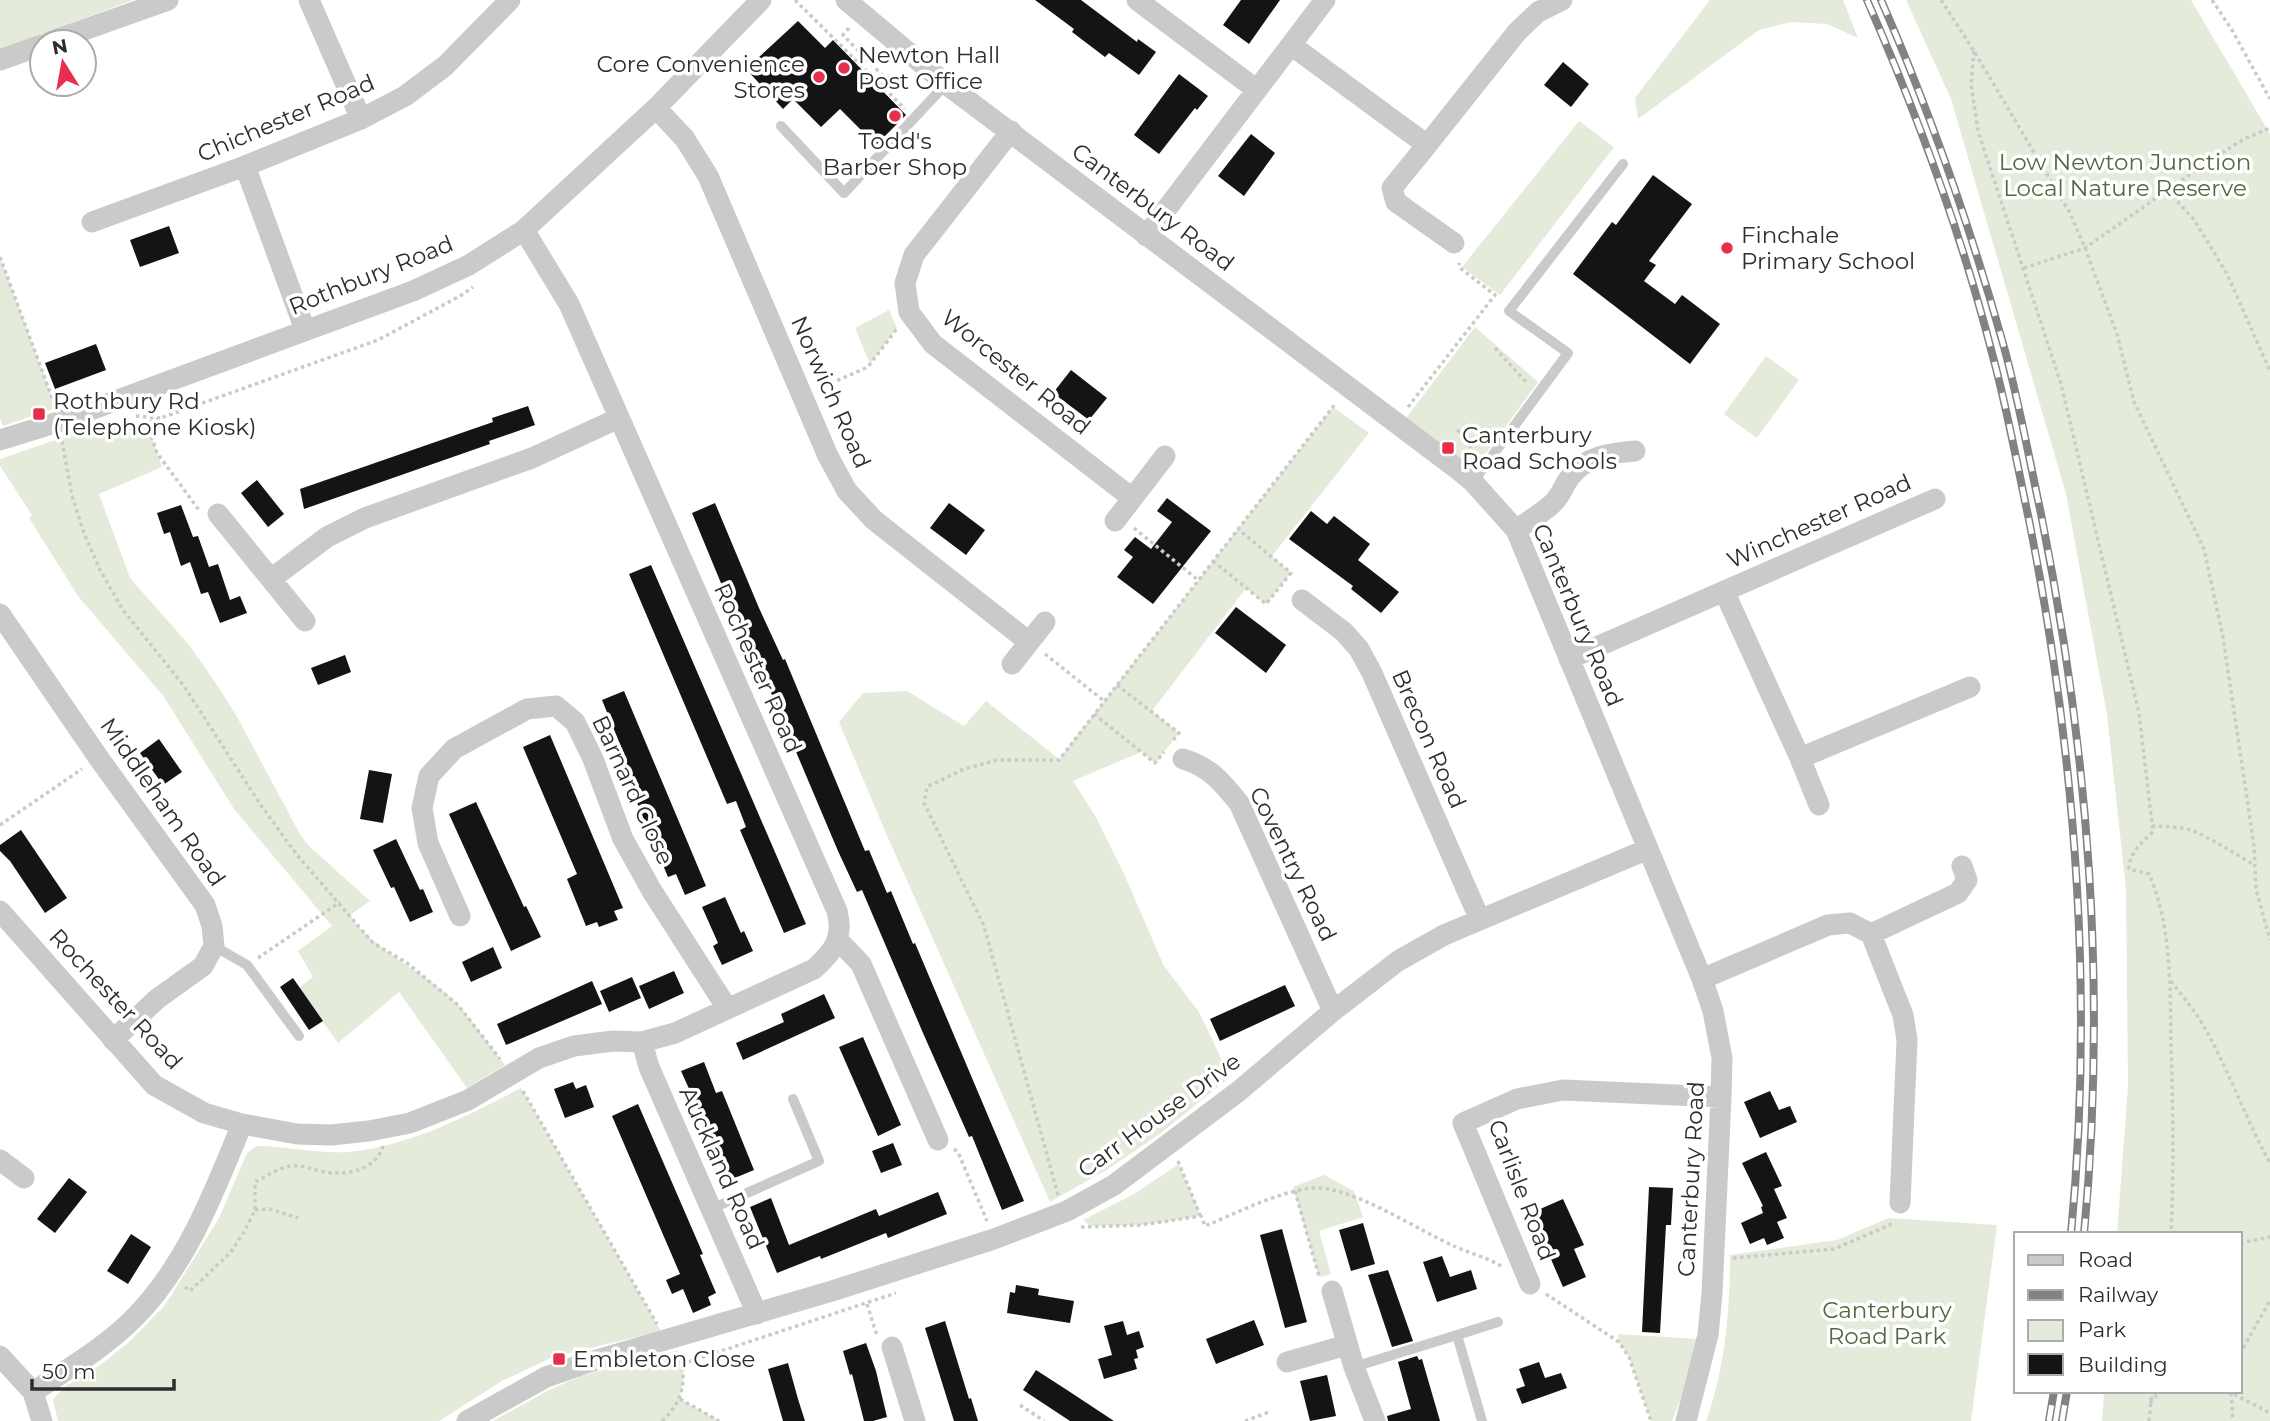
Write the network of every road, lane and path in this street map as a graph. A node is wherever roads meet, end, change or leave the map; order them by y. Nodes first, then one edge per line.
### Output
1 (168, 0) edge
2 (309, 0) edge
3 (510, 0) edge
4 (761, 0) edge
5 (794, 0) edge
6 (1136, 0) edge
7 (1325, 0) edge
8 (1562, 0) edge
9 (1941, 0) edge
10 (2212, 0) edge
11 (853, 7) edge
12 (89, 28) edge
13 (1292, 45) junction
14 (28, 50) edge
15 (1975, 51) junction
16 (0, 60) edge
17 (946, 84) junction
18 (882, 86) junction
19 (1257, 90) junction
20 (2270, 99) edge
21 (656, 108) junction
22 (914, 118) junction
23 (362, 119) junction
24 (781, 126) dead end
25 (2270, 128) edge
26 (1011, 131) junction
27 (1427, 145) junction
28 (1623, 164) dead end
29 (245, 166) junction
30 (2168, 191) junction
31 (92, 222) dead end
32 (524, 230) junction
33 (1146, 236) junction
34 (1454, 243) joint
35 (2085, 248) junction
36 (0, 257) edge
37 (2024, 268) junction
38 (481, 281) dead end
39 (909, 312) junction
40 (305, 330) junction
41 (1495, 348) dead end
42 (2270, 371) edge
43 (1530, 386) dead end
44 (1348, 387) junction
45 (803, 396) junction
46 (129, 415) dead end
47 (619, 418) junction
48 (1397, 421) junction
49 (58, 422) junction
50 (147, 423) junction
51 (129, 425) junction
52 (94, 430) dead end
53 (1457, 430) dead end
54 (0, 440) edge
55 (1635, 451) dead end
56 (1165, 456) dead end
57 (1468, 478) junction
58 (1132, 498) junction
59 (1935, 499) dead end
60 (218, 514) joint
61 (1117, 518) joint
62 (1238, 529) junction
63 (1516, 530) junction
64 (1213, 561) junction
65 (271, 579) junction
66 (1198, 580) junction
67 (1724, 592) junction
68 (1302, 600) dead end
69 (0, 614) edge
70 (304, 621) dead end
71 (1045, 622) dead end
72 (1029, 642) junction
73 (1569, 659) junction
74 (1012, 664) dead end
75 (1117, 685) junction
76 (1970, 687) dead end
77 (1104, 701) junction
78 (1094, 714) junction
79 (98, 757) junction
80 (1800, 758) junction
81 (1183, 759) dead end
82 (1819, 805) dead end
83 (0, 825) edge
84 (2152, 826) junction
85 (1648, 849) junction
86 (2254, 865) junction
87 (1962, 866) dead end
88 (340, 902) junction
89 (1, 913) edge
90 (460, 916) dead end
91 (1480, 920) junction
92 (1871, 934) junction
93 (838, 940) junction
94 (2270, 940) edge
95 (214, 946) junction
96 (247, 965) junction
97 (2170, 978) junction
98 (1702, 979) junction
99 (727, 1008) junction
100 (1333, 1011) junction
101 (299, 1036) dead end
102 (113, 1040) junction
103 (642, 1042) junction
104 (511, 1074) junction
105 (1721, 1097) junction
106 (793, 1099) dead end
107 (242, 1124) junction
108 (384, 1128) junction
109 (938, 1140) joint
110 (1170, 1142) junction
111 (0, 1160) edge
112 (2270, 1163) edge
113 (24, 1178) dead end
114 (1295, 1191) junction
115 (1900, 1203) joint
116 (711, 1209) junction
117 (255, 1210) junction
118 (1200, 1216) junction
119 (298, 1218) dead end
120 (1072, 1219) junction
121 (2171, 1232) edge
122 (2270, 1237) edge
123 (994, 1239) junction
124 (2242, 1243) edge
125 (1713, 1260) junction
126 (169, 1277) junction
127 (1530, 1284) junction
128 (1332, 1291) joint
129 (2270, 1300) edge
130 (867, 1304) dead end
131 (757, 1314) junction
132 (1498, 1322) dead end
133 (1457, 1335) junction
134 (666, 1342) junction
135 (1347, 1345) junction
136 (892, 1347) joint
137 (2242, 1350) edge
138 (0, 1356) edge
139 (1287, 1362) dead end
140 (682, 1364) dead end
141 (1354, 1367) junction
142 (33, 1392) junction
143 (2152, 1393) edge
144 (2158, 1393) edge
145 (2230, 1393) edge
146 (2232, 1393) edge
147 (680, 1399) junction
148 (2150, 1403) junction
149 (1020, 1405) dead end
150 (1269, 1412) dead end
151 (2270, 1413) edge
152 (42, 1421) edge
153 (467, 1421) edge
154 (662, 1421) edge
155 (719, 1421) edge
156 (915, 1421) edge
157 (1044, 1421) edge
158 (1245, 1421) edge
159 (1375, 1421) edge
160 (1482, 1421) edge
161 (1651, 1421) edge
162 (1686, 1421) edge
163 (2149, 1421) edge
164 (2233, 1421) edge

1 - 12 street
2 - 23 street
3 - 23 street, Chichester Road
4 - 21 street, Rothbury Road
5 - 18 path
6 - 19 street
7 - 13 street
8 - 27 street
9 - 15 path
10 - 20 path
11 - 17 street, Canterbury Road
11 - 18 path
13 - 19 street
13 - 27 street
14 - 16 street
15 - 35 path
15 - 37 path
17 - 22 lane
17 - 26 street, Canterbury Road
18 - 22 path
19 - 33 street
21 - 32 street, Rothbury Road
21 - 45 street, Norwich Road
22 - 24 lane
23 - 29 street, Chichester Road
25 - 30 path
26 - 33 street, Canterbury Road
26 - 39 street, Worcester Road
27 - 34 street
28 - 57 lane
29 - 31 street, Chichester Road
29 - 40 street
30 - 35 path
30 - 42 path
32 - 40 street, Rothbury Road
32 - 47 street, Rochester Road
33 - 44 street, Canterbury Road
34 - 48 path
35 - 37 path
35 - 86 path
36 - 49 path
37 - 84 path
38 - 50 path
39 - 45 path
39 - 58 street, Worcester Road
40 - 49 street, Rothbury Road
41 - 43 path
44 - 48 street, Canterbury Road
44 - 62 path
45 - 72 street, Norwich Road
46 - 51 path
47 - 65 street
47 - 93 street, Rochester Road
48 - 57 street, Canterbury Road
49 - 54 street, Rothbury Road
49 - 88 path
50 - 51 path
50 - 60 path
51 - 52 path
53 - 57 path
55 - 63 street
56 - 58 street
57 - 63 street, Canterbury Road
58 - 61 street
59 - 67 street, Winchester Road
60 - 65 street
61 - 66 path
62 - 64 path
62 - 64 path
63 - 73 street, Canterbury Road
64 - 66 path
65 - 70 street
66 - 75 path
67 - 73 street, Winchester Road
67 - 80 street, Winchester Road
68 - 91 street, Brecon Road
69 - 79 street, Middleham Road
71 - 72 street
72 - 74 street
72 - 77 path
73 - 85 street, Canterbury Road
75 - 77 path
75 - 78 path
76 - 80 street
77 - 78 path
78 - 120 path
79 - 83 path
79 - 95 street, Middleham Road
80 - 82 street, Winchester Road
81 - 100 street, Coventry Road
84 - 86 path
84 - 97 path
85 - 91 street, Carr House Drive
85 - 98 street, Canterbury Road
86 - 94 path
87 - 92 street
88 - 96 path
88 - 104 path
89 - 102 street, Rochester Road
90 - 99 street, Barnard Close
91 - 100 street, Carr House Drive
92 - 98 street
92 - 115 street
93 - 99 street
93 - 109 street
95 - 96 lane
95 - 102 street
96 - 101 lane
97 - 112 path
97 - 121 path
98 - 105 street, Canterbury Road
99 - 103 street
100 - 110 street, Carr House Drive
102 - 107 street, Rochester Road
103 - 104 street, Rochester Road
103 - 116 street, Auckland Road
104 - 108 street, Rochester Road
104 - 134 path
105 - 125 street, Canterbury Road
105 - 127 street, Carlisle Road
106 - 116 lane
107 - 108 street, Rochester Road
107 - 126 street
108 - 117 path
109 - 123 path
110 - 118 path
110 - 120 street, Carr House Drive
111 - 113 street
114 - 118 path
114 - 127 path
114 - 128 path
115 - 125 path
116 - 131 street, Auckland Road
117 - 119 path
117 - 126 path
118 - 120 path
120 - 123 street, Carr House Drive
122 - 124 path
123 - 131 street, Carr House Drive
125 - 162 street, Canterbury Road
126 - 142 street
127 - 161 path
128 - 135 street
129 - 137 path
130 - 136 path
131 - 134 street, Carr House Drive
132 - 133 lane
133 - 141 lane
133 - 160 lane
134 - 153 street, Carr House Drive
135 - 139 street
135 - 141 street
136 - 156 street
138 - 142 street
140 - 147 path
141 - 159 street
142 - 152 street
143 - 148 path
144 - 148 path
145 - 164 path
146 - 151 path
147 - 154 path
147 - 155 path
148 - 163 path
149 - 157 path
150 - 158 path

